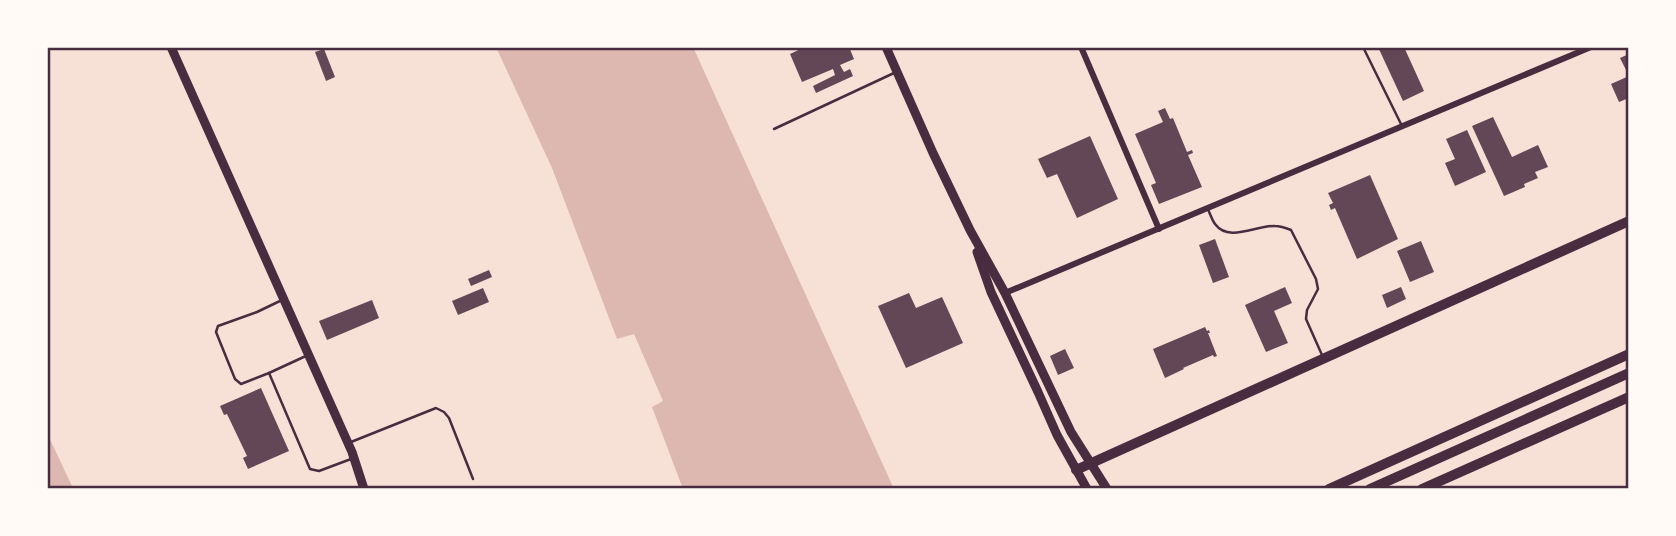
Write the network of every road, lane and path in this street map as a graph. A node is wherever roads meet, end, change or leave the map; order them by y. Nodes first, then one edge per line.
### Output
1 (170, 47) edge
2 (886, 47) edge
3 (1081, 47) edge
4 (1363, 47) edge
5 (1591, 47) edge
6 (1582, 49) edge
7 (897, 72) junction
8 (1403, 127) junction
9 (774, 130) dead end
10 (1208, 208) junction
11 (1629, 221) edge
12 (1159, 229) junction
13 (970, 230) junction
14 (1006, 293) junction
15 (284, 300) junction
16 (1629, 354) edge
17 (308, 355) junction
18 (1324, 358) junction
19 (269, 373) junction
20 (1629, 373) edge
21 (1629, 397) edge
22 (348, 443) junction
23 (354, 458) junction
24 (1091, 463) junction
25 (1076, 470) junction
26 (473, 479) dead end
27 (364, 489) edge
28 (1087, 489) edge
29 (1107, 489) edge
30 (1329, 489) edge
31 (1370, 489) edge
32 (1422, 489) edge

1 - 15 main road
2 - 7 main road
3 - 12 street
4 - 8 lane
5 - 6 street
6 - 8 street
7 - 9 lane
7 - 13 main road
8 - 10 street
10 - 12 street
10 - 18 lane
11 - 18 main road
12 - 14 street
13 - 14 main road
13 - 25 main road
14 - 24 main road
15 - 17 main road
15 - 19 lane
16 - 30 main road
17 - 19 lane
17 - 22 main road
18 - 24 main road
19 - 23 lane
20 - 31 main road
21 - 32 main road
22 - 23 main road
22 - 26 lane
23 - 27 main road
24 - 25 main road
24 - 29 main road
25 - 28 main road

